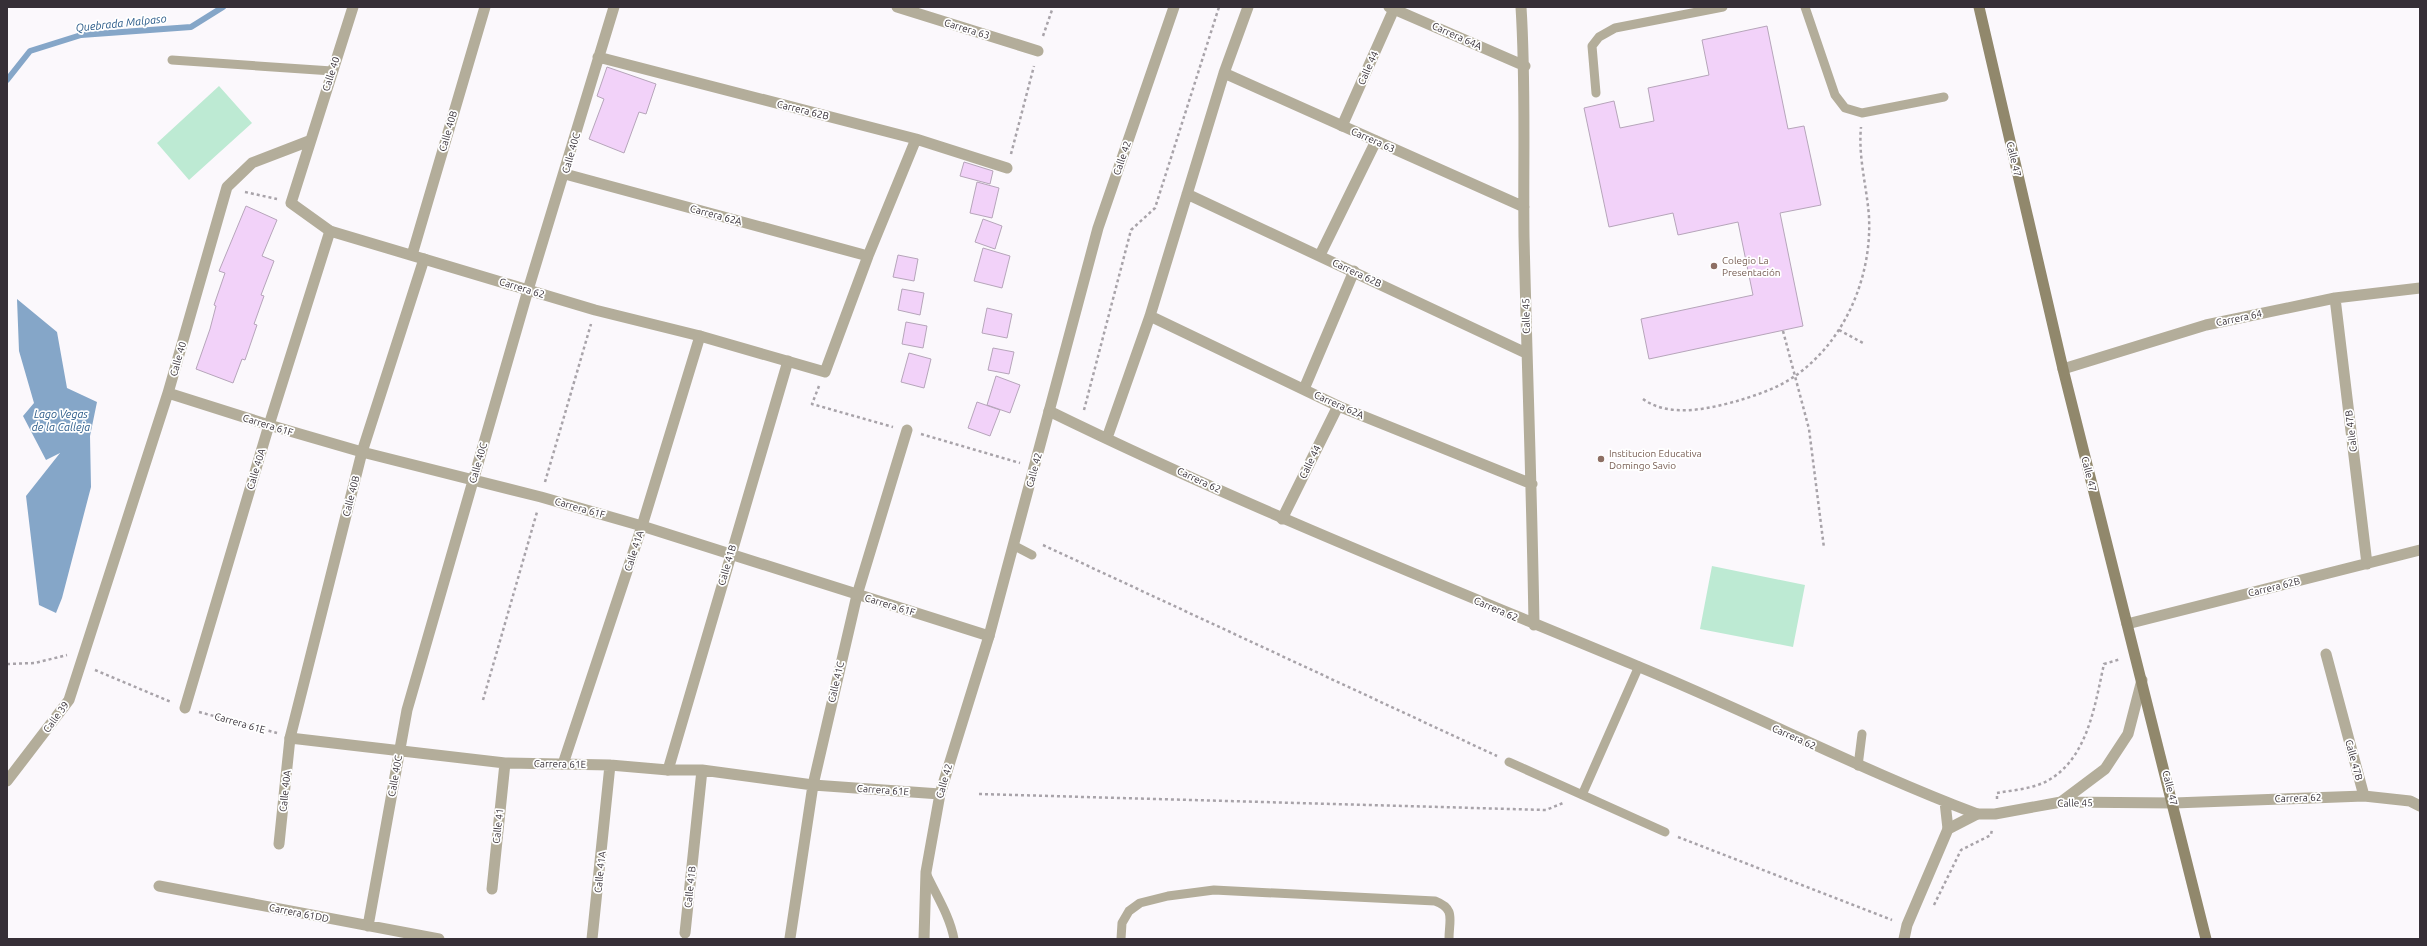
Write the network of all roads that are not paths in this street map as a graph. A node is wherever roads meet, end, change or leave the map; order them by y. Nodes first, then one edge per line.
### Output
1 (353, 7) edge
2 (485, 7) edge
3 (614, 7) edge
4 (896, 7) edge
5 (1174, 7) edge
6 (1248, 7) edge
7 (1522, 7) edge
8 (1723, 7) edge
9 (1805, 7) edge
10 (1979, 7) edge
11 (1392, 8) edge
12 (1038, 51) road end
13 (598, 57) junction
14 (172, 60) dead end
15 (1525, 66) junction
16 (332, 71) junction
17 (1224, 73) junction
18 (1596, 93) dead end
19 (1944, 97) dead end
20 (1342, 126) junction
21 (916, 139) junction
22 (309, 141) junction
23 (1376, 141) junction
24 (1007, 168) road end
25 (565, 174) junction
26 (1187, 194) junction
27 (291, 203) joint
28 (1524, 207) junction
29 (330, 230) junction
30 (412, 255) junction
31 (1320, 255) junction
32 (868, 256) junction
33 (424, 259) junction
34 (1354, 271) junction
35 (2420, 288) edge
36 (528, 290) junction
37 (2335, 298) junction
38 (1150, 316) junction
39 (700, 336) junction
40 (1526, 353) junction
41 (788, 361) junction
42 (2063, 369) junction
43 (1304, 389) junction
44 (168, 393) junction
45 (1338, 406) junction
46 (1049, 411) junction
47 (269, 425) junction
48 (907, 430) dead end
49 (1107, 438) junction
50 (362, 452) junction
51 (473, 480) junction
52 (1532, 484) junction
53 (1282, 519) junction
54 (642, 526) junction
55 (1013, 545) junction
56 (2420, 550) edge
57 (1029, 553) road end
58 (730, 555) junction
59 (2367, 564) junction
60 (856, 595) junction
61 (94, 621) joint
62 (2127, 624) junction
63 (1534, 625) junction
64 (989, 636) junction
65 (2326, 654) dead end
66 (1639, 666) junction
67 (2142, 680) junction
68 (185, 708) road end
69 (1862, 734) dead end
70 (290, 738) junction
71 (399, 752) junction
72 (1509, 762) road end
73 (505, 763) junction
74 (564, 764) junction
75 (610, 765) junction
76 (1858, 766) junction
77 (668, 770) junction
78 (702, 770) junction
79 (7, 781) edge
80 (812, 785) junction
81 (940, 794) junction
82 (1582, 795) junction
83 (2364, 796) junction
84 (1945, 802) junction
85 (2061, 802) junction
86 (2174, 804) junction
87 (2420, 806) edge
88 (1978, 814) junction
89 (1948, 829) junction
90 (1665, 832) road end
91 (279, 844) dead end
92 (926, 872) junction
93 (159, 886) dead end
94 (492, 889) dead end
95 (368, 926) junction
96 (685, 933) dead end
97 (593, 935) edge
98 (423, 938) edge
99 (790, 938) edge
100 (439, 939) edge
101 (924, 939) edge
102 (954, 939) edge
103 (1121, 939) edge
104 (1449, 939) edge
105 (1904, 939) edge
106 (2206, 939) edge

1 - 16 street, Calle 40
2 - 30 street, Calle 40B
3 - 13 street, Calle 40C
4 - 12 street, Carrera 63
5 - 46 street, Calle 42
6 - 17 street
7 - 15 street, Calle 45
8 - 18 lane
9 - 19 lane
10 - 42 main road, Calle 47
11 - 15 street, Carrera 64A
11 - 20 street, Calle 44
13 - 21 street, Carrera 62B
13 - 25 street, Calle 40C
14 - 16 lane
15 - 28 street, Calle 45
16 - 22 street, Calle 40
17 - 20 street, Carrera 63
17 - 26 street
20 - 23 street, Carrera 63
21 - 24 street, Carrera 62B
21 - 32 street
22 - 27 street, Calle 40
22 - 44 street, Calle 40
23 - 28 street, Carrera 63
23 - 31 street
25 - 32 street, Carrera 62A
25 - 36 street, Calle 40C
26 - 31 street, Carrera 62B
26 - 38 street
27 - 29 street, Carrera 62
28 - 40 street, Calle 45
29 - 30 street, Carrera 62
29 - 47 street, Calle 40A
30 - 33 street, Carrera 62
31 - 34 street, Carrera 62B
32 - 41 street, Carrera 62
33 - 36 street, Carrera 62
33 - 50 street, Calle 40B
34 - 40 street, Carrera 62B
34 - 43 street
35 - 37 street, Carrera 64
36 - 39 street, Carrera 62
36 - 51 street, Calle 40C
37 - 42 street, Carrera 64
37 - 59 street, Calle 47B
38 - 43 street, Carrera 62A
38 - 49 street
39 - 41 street, Carrera 62
39 - 54 street, Calle 41A
40 - 52 street, Calle 45
41 - 58 street, Calle 41B
42 - 62 main road, Calle 47
43 - 45 street, Carrera 62A
44 - 47 street, Carrera 61F
44 - 61 street, Calle 40
45 - 52 street, Carrera 62A
45 - 53 street, Calle 44
46 - 49 street, Carrera 62
46 - 55 street, Calle 42
47 - 50 street, Carrera 61F
47 - 68 street, Calle 40A
48 - 60 street, Calle 41C
49 - 53 street, Carrera 62
50 - 51 street, Carrera 61F
50 - 70 street, Calle 40B
51 - 54 street, Carrera 61F
51 - 71 street, Calle 40C
52 - 63 street, Calle 45
53 - 63 street, Carrera 62
54 - 58 street, Carrera 61F
54 - 74 street, Calle 41A
55 - 57 lane
55 - 64 street, Calle 42
56 - 59 street, Carrera 62B
58 - 60 street, Carrera 61F
58 - 77 street, Calle 41B
59 - 62 street, Carrera 62B
60 - 64 street, Carrera 61F
60 - 80 street, Calle 41C
61 - 79 street, Calle 39
62 - 67 main road, Calle 47
63 - 66 street, Carrera 62
64 - 81 street, Calle 42
65 - 83 street, Calle 47B
66 - 76 street, Carrera 62
66 - 82 lane
67 - 85 street
67 - 86 main road, Calle 47
69 - 76 lane
70 - 71 street, Carrera 61E
70 - 91 street, Calle 40A
71 - 73 street, Carrera 61E
71 - 95 street, Calle 40C
72 - 82 lane
73 - 74 street, Carrera 61E
73 - 94 street, Calle 41
74 - 75 street, Carrera 61E
75 - 77 street, Carrera 61E
75 - 97 street, Calle 41A
76 - 84 street, Carrera 62
77 - 78 street, Carrera 61E
78 - 80 street, Carrera 61E
78 - 96 street, Calle 41B
80 - 81 street, Carrera 61E
80 - 99 street, Calle 41C
81 - 92 street, Calle 42
82 - 90 lane
83 - 86 street, Carrera 62
83 - 87 street, Carrera 62
84 - 88 street, Calle 45
84 - 89 street
85 - 86 street, Calle 45
85 - 88 street, Calle 45
86 - 106 main road, Calle 47
88 - 89 street, Calle 45
89 - 105 street
92 - 101 street, Calle 42
92 - 102 lane
93 - 95 street, Carrera 61DD
95 - 98 street, Carrera 61DD
98 - 100 street, Carrera 61DD
103 - 104 lane

